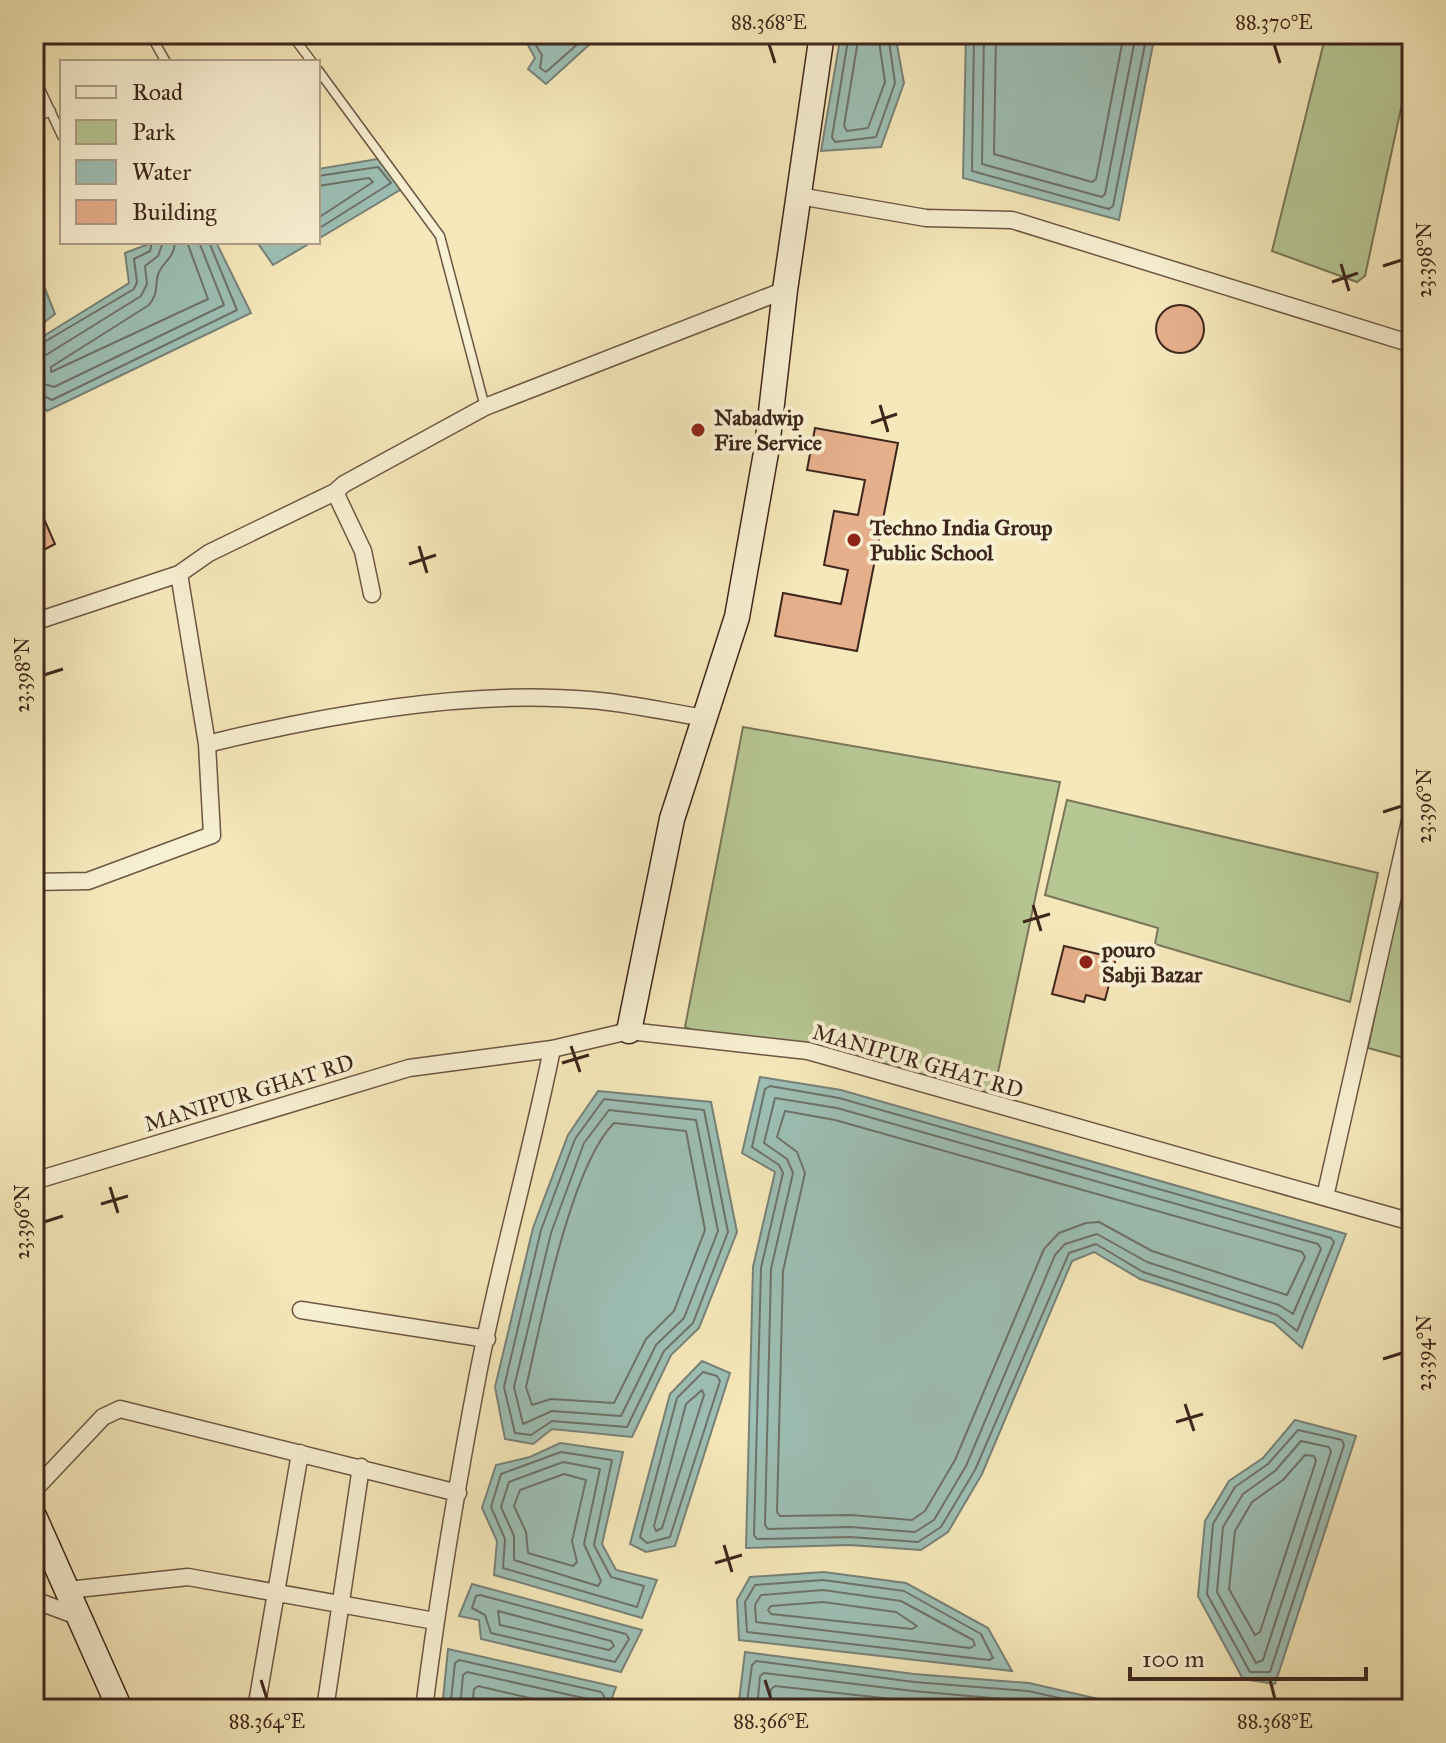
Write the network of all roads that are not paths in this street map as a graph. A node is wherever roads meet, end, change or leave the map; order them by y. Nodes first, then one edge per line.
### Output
1 (150, 34) edge
2 (291, 34) edge
3 (822, 34) edge
4 (165, 60) edge
5 (310, 60) edge
6 (320, 73) edge
7 (34, 76) edge
8 (51, 111) junction
9 (34, 118) edge
10 (60, 131) edge
11 (799, 196) junction
12 (785, 290) junction
13 (1412, 344) edge
14 (485, 407) junction
15 (335, 492) junction
16 (179, 574) junction
17 (372, 594) dead end
18 (34, 622) edge
19 (705, 718) junction
20 (207, 744) junction
21 (1412, 812) edge
22 (34, 882) edge
23 (629, 1031) junction
24 (552, 1049) junction
25 (34, 1181) edge
26 (1325, 1197) junction
27 (1412, 1222) edge
28 (301, 1310) dead end
29 (487, 1339) junction
30 (300, 1453) junction
31 (361, 1467) junction
32 (34, 1490) edge
33 (458, 1493) junction
34 (34, 1516) edge
35 (68, 1590) junction
36 (275, 1592) junction
37 (34, 1600) edge
38 (340, 1604) junction
39 (80, 1617) junction
40 (435, 1621) junction
41 (120, 1709) edge
42 (256, 1709) edge
43 (325, 1709) edge
44 (424, 1709) edge

1 - 4 lane
2 - 5 lane
3 - 11 street
6 - 14 lane
7 - 8 lane
8 - 9 lane
8 - 10 lane
11 - 12 street
11 - 13 street
12 - 14 street
12 - 19 street
14 - 15 street
15 - 16 street
15 - 17 street
16 - 18 street
16 - 20 street
19 - 20 street
19 - 23 street
20 - 22 street
21 - 26 street
23 - 24 street, MANIPUR GHAT RD
23 - 26 street, MANIPUR GHAT RD
24 - 25 street, MANIPUR GHAT RD
24 - 29 street
26 - 27 street, MANIPUR GHAT RD
28 - 29 street
29 - 33 street
30 - 31 street
30 - 32 street
30 - 36 street
31 - 33 street
31 - 38 street
33 - 40 street
34 - 35 street
35 - 36 street
35 - 39 street
36 - 38 street
36 - 42 street
37 - 39 street
38 - 40 street
38 - 43 street
39 - 41 street
40 - 44 street

